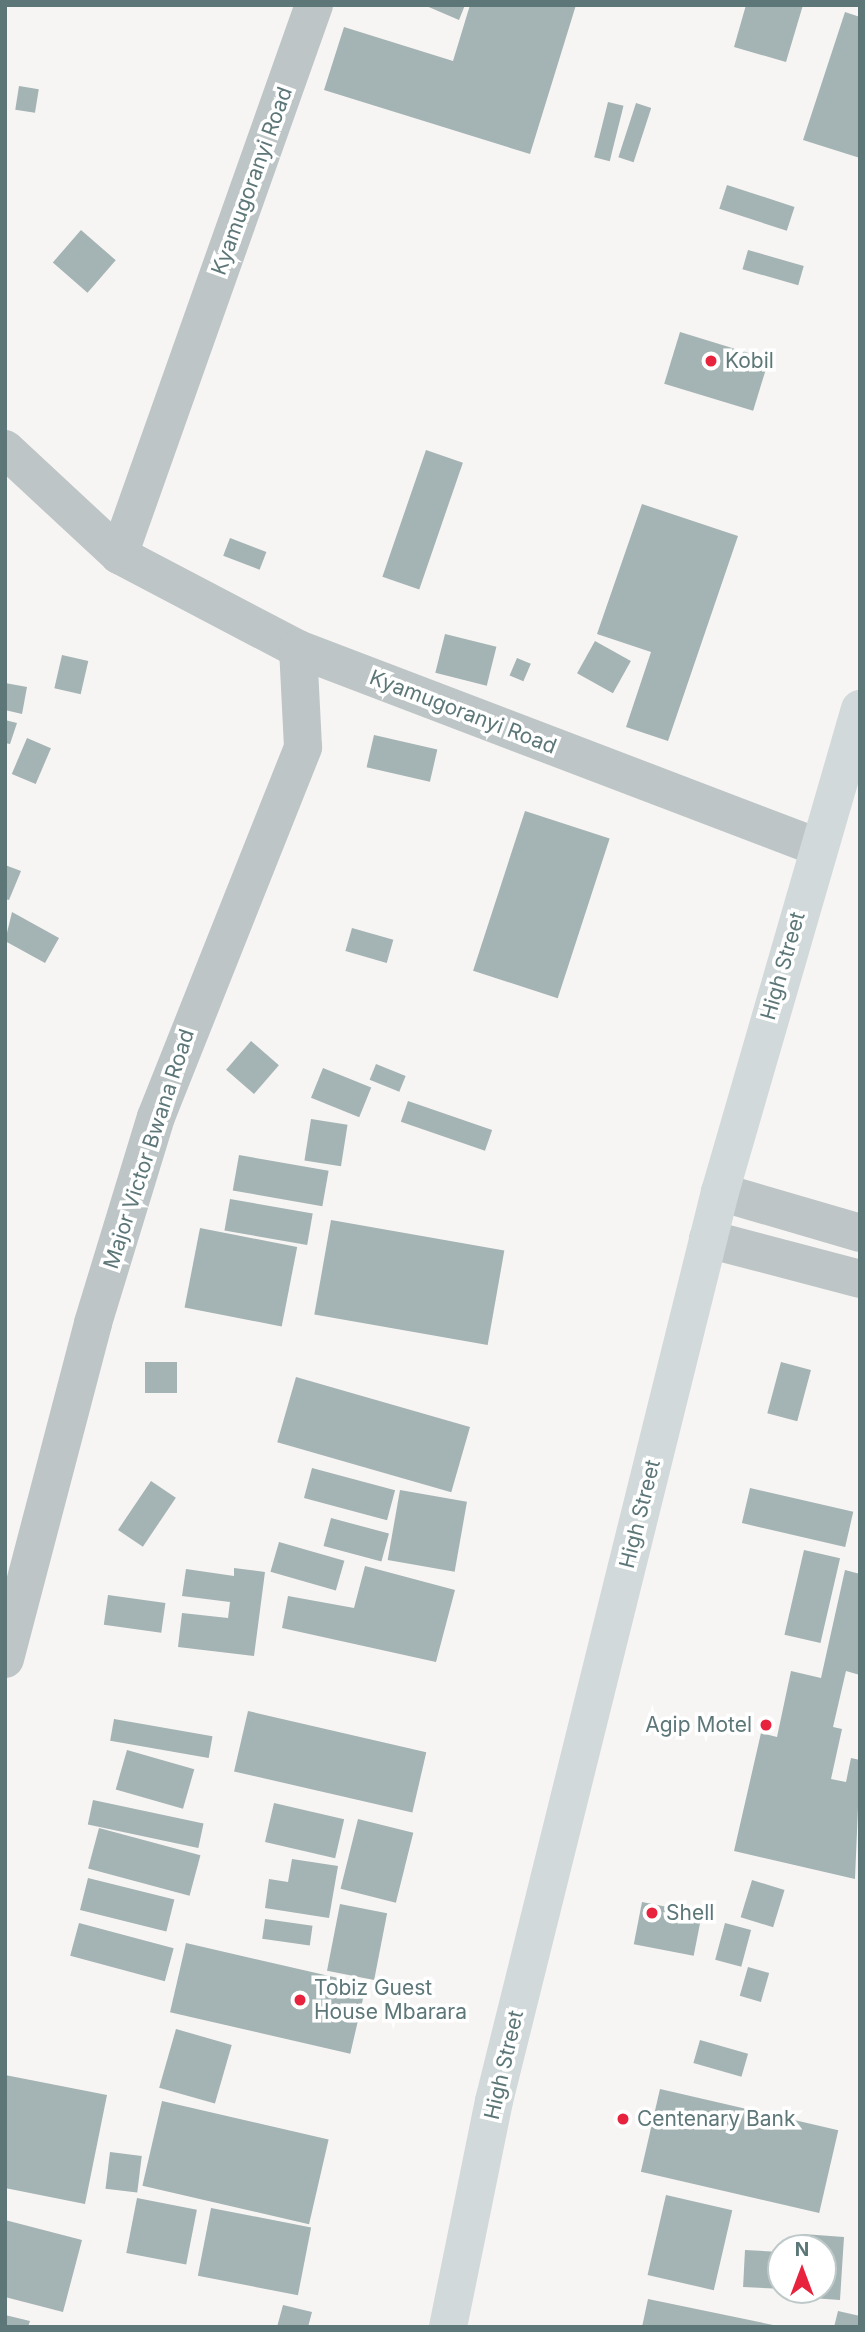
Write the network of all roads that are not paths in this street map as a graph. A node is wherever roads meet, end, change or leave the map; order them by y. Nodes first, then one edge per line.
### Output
1 (314, 5) edge
2 (5, 449) edge
3 (119, 555) junction
4 (298, 649) junction
5 (860, 709) edge
6 (817, 847) junction
7 (720, 1192) junction
8 (860, 1233) edge
9 (708, 1239) junction
10 (860, 1279) edge
11 (5, 1659) edge
12 (448, 2327) edge

1 - 3 street, Kyamugoranyi Road
2 - 3 street, Kyamugoranyi Road
3 - 4 street, Kyamugoranyi Road
4 - 6 street, Kyamugoranyi Road
4 - 11 street, Major Victor Bwana Road
5 - 6 main road, High Street
6 - 7 main road, High Street
7 - 8 street
7 - 9 main road, High Street
9 - 10 street
9 - 12 main road, High Street

